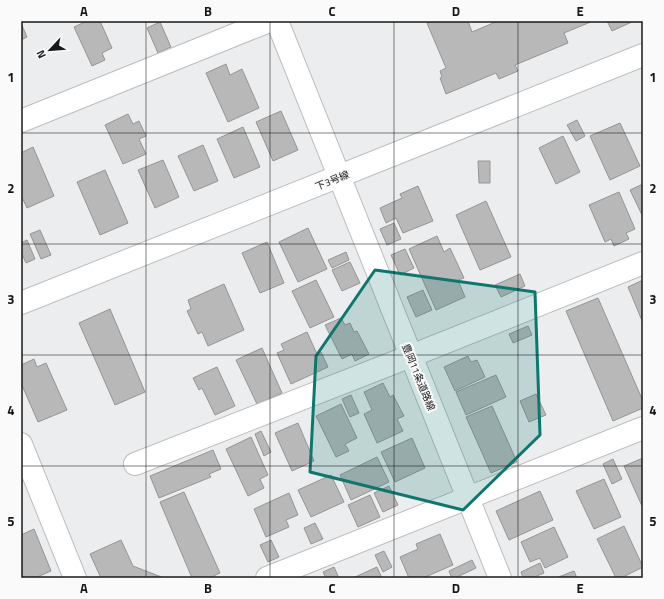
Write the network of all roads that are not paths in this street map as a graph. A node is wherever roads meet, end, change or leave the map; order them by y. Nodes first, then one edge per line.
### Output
1 (269, 21) edge
2 (277, 21) edge
3 (643, 55) edge
4 (21, 121) edge
5 (338, 177) junction
6 (643, 263) edge
7 (21, 303) edge
8 (411, 356) junction
9 (643, 428) edge
10 (21, 444) edge
11 (135, 464) dead end
12 (468, 498) junction
13 (75, 578) edge
14 (267, 578) edge
15 (500, 578) edge

1 - 4 street
2 - 5 street, 豊岡11条道路線
3 - 5 street, 下3号線
5 - 7 street, 下3号線
5 - 8 street, 豊岡11条道路線
6 - 8 street
8 - 11 street
8 - 12 street, 豊岡11条道路線
9 - 12 street
10 - 13 street
12 - 14 street
12 - 15 street, 豊岡11条道路線

